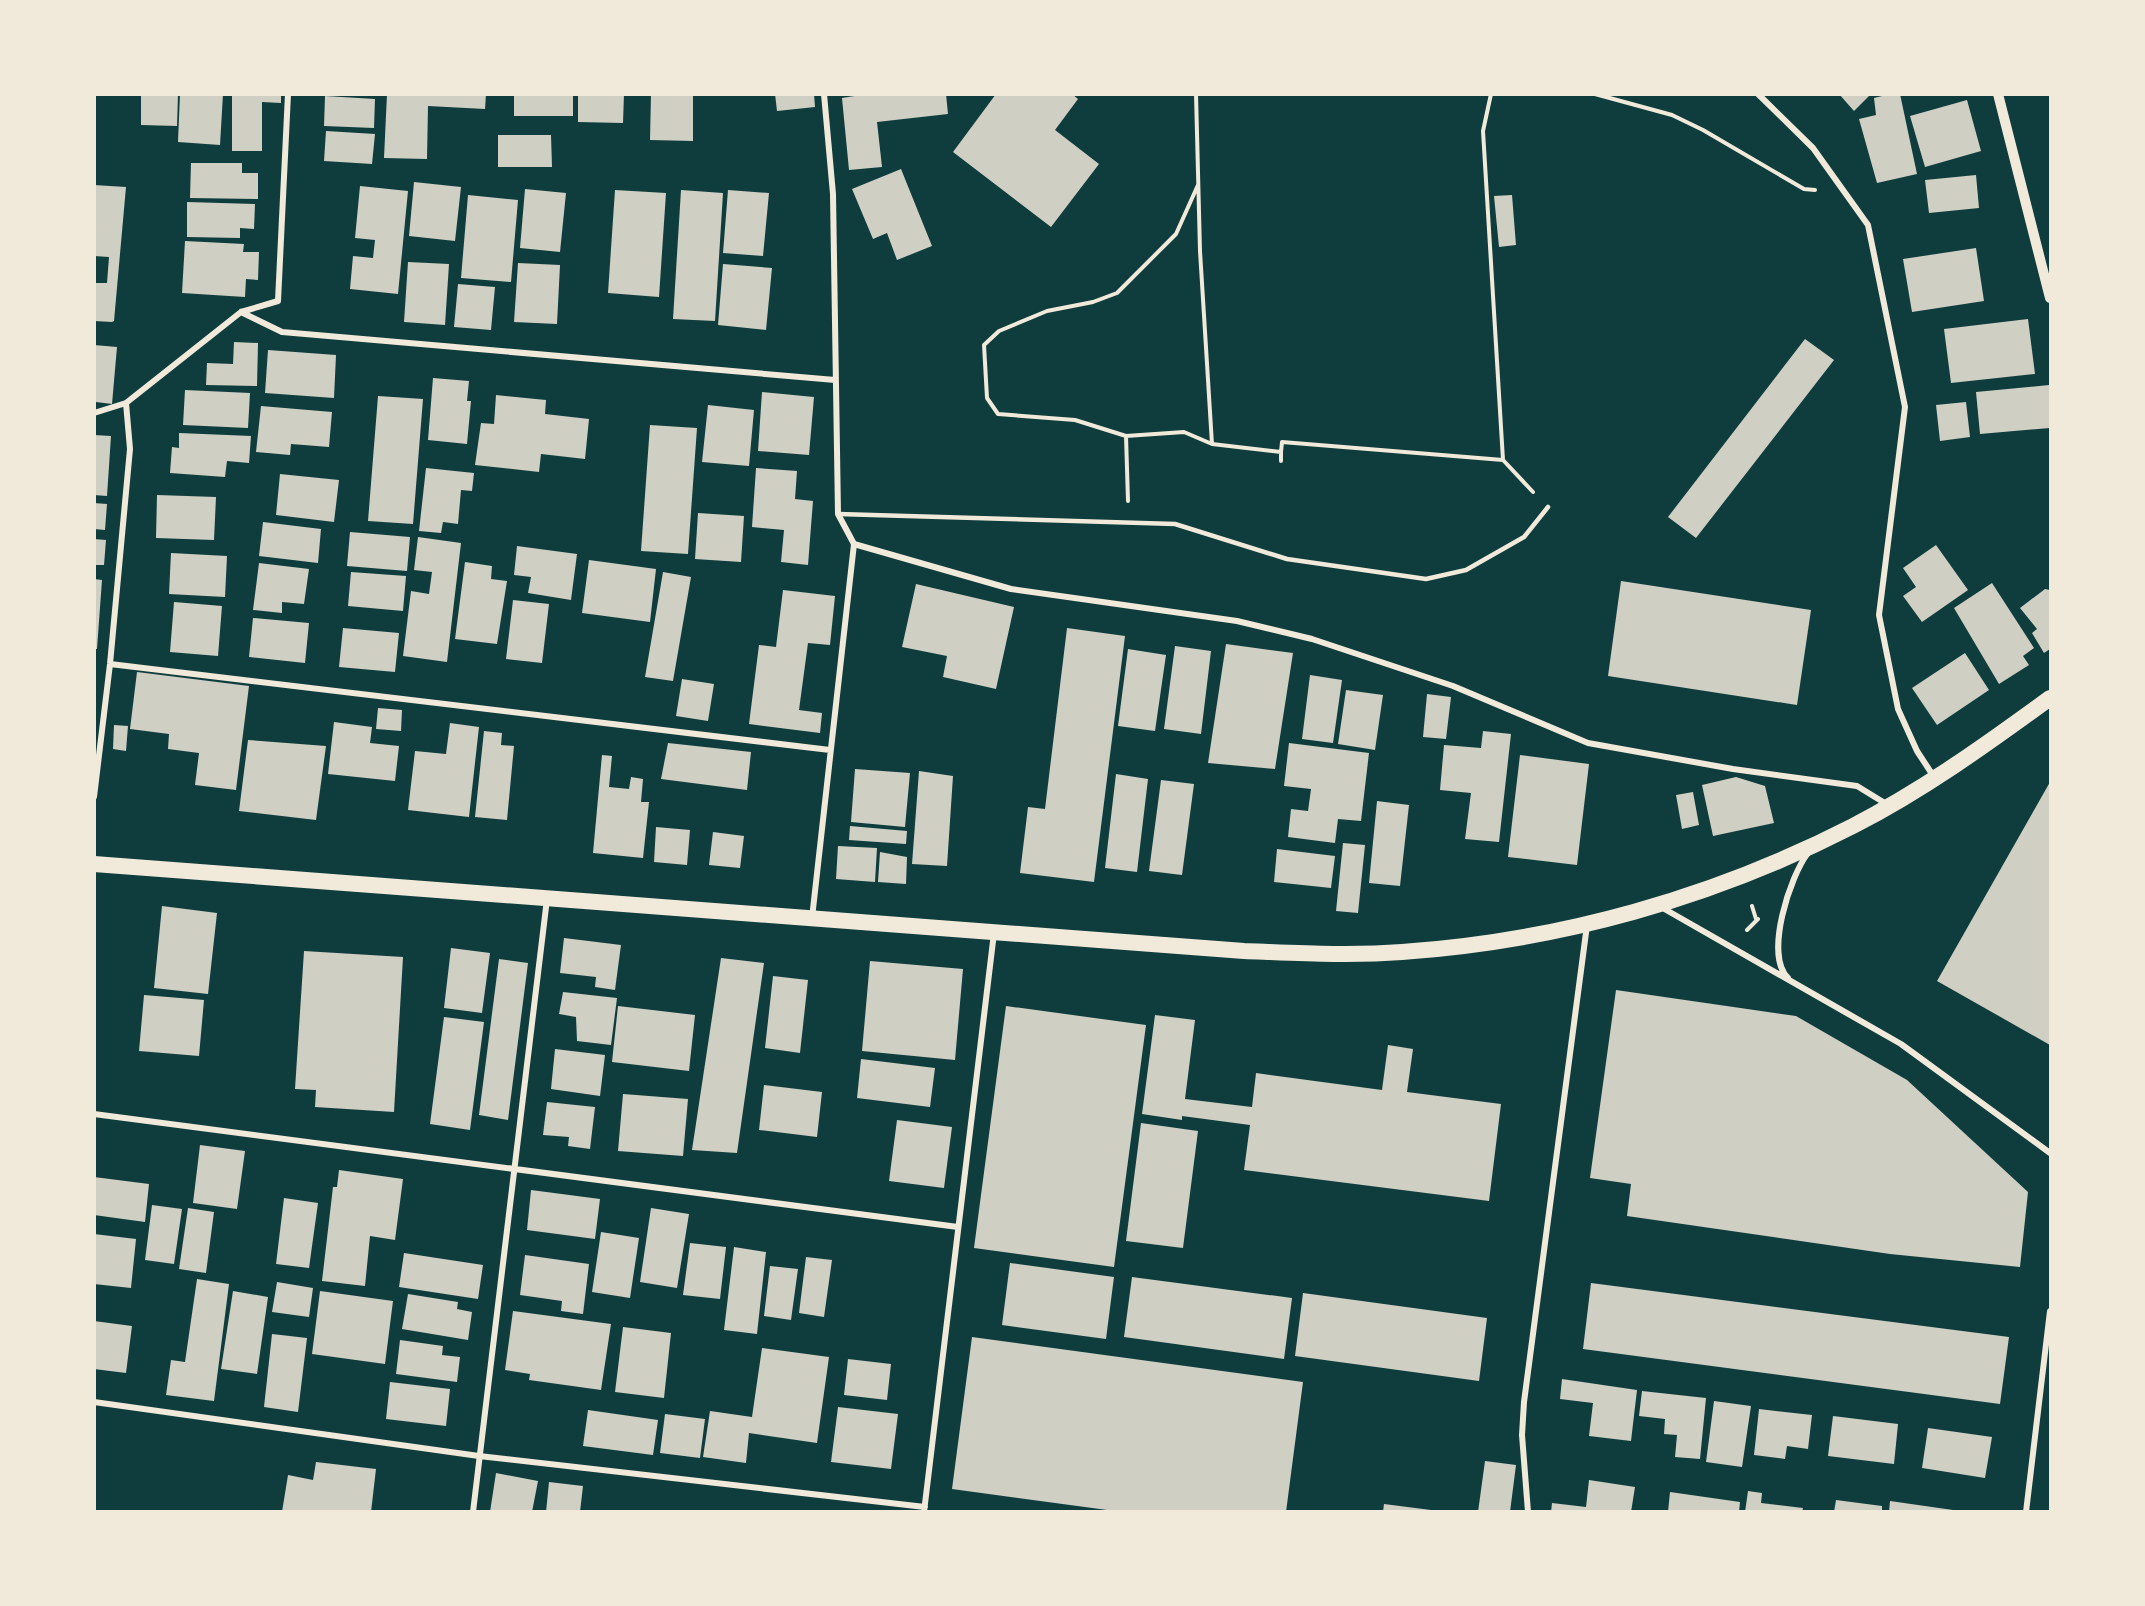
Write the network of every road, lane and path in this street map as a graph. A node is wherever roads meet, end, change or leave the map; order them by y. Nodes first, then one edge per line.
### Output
1 (288, 94) edge
2 (824, 94) edge
3 (1196, 94) edge
4 (1491, 94) edge
5 (1595, 94) edge
6 (1758, 94) edge
7 (1998, 94) edge
8 (1198, 185) junction
9 (1842, 191) junction
10 (2050, 298) edge
11 (242, 312) junction
12 (835, 380) junction
13 (126, 403) junction
14 (94, 413) edge
15 (1126, 436) junction
16 (1212, 444) junction
17 (1281, 452) junction
18 (1503, 460) junction
19 (1281, 461) dead end
20 (1548, 507) joint
21 (1128, 508) dead end
22 (838, 514) junction
23 (854, 544) junction
24 (110, 664) junction
25 (2050, 698) edge
26 (830, 750) junction
27 (1935, 778) junction
28 (94, 797) edge
29 (1889, 806) junction
30 (1827, 838) junction
31 (94, 864) edge
32 (547, 898) junction
33 (1659, 905) junction
34 (1752, 906) dead end
35 (812, 918) junction
36 (1756, 918) dead end
37 (1587, 924) junction
38 (994, 932) junction
39 (1798, 987) junction
40 (94, 1114) edge
41 (2050, 1154) edge
42 (512, 1171) junction
43 (958, 1227) junction
44 (2050, 1311) edge
45 (94, 1402) edge
46 (479, 1456) junction
47 (924, 1509) edge
48 (473, 1512) edge
49 (1528, 1512) edge
50 (2026, 1512) edge

1 - 11 street
2 - 12 street
3 - 8 path
4 - 18 path
5 - 9 path
6 - 9 street
7 - 10 street
8 - 15 path
8 - 16 path
9 - 27 street
11 - 12 street
11 - 13 street
12 - 22 street
13 - 14 street
13 - 24 street
15 - 16 path
15 - 21 path
16 - 17 path
17 - 18 path
17 - 19 path
18 - 20 path
20 - 22 lane
22 - 23 street
23 - 26 street
23 - 29 street
24 - 26 street
24 - 28 street
25 - 27 highway
26 - 35 street
27 - 29 highway
29 - 30 highway
30 - 33 highway
30 - 39 street
31 - 32 highway
32 - 35 highway
32 - 42 street
33 - 37 highway
33 - 39 street
34 - 36 path
35 - 38 highway
37 - 38 highway
37 - 49 street
38 - 43 street
39 - 41 street
40 - 42 street
42 - 43 street
42 - 46 street
43 - 47 street
44 - 50 street
45 - 46 street
46 - 47 street
46 - 48 street

